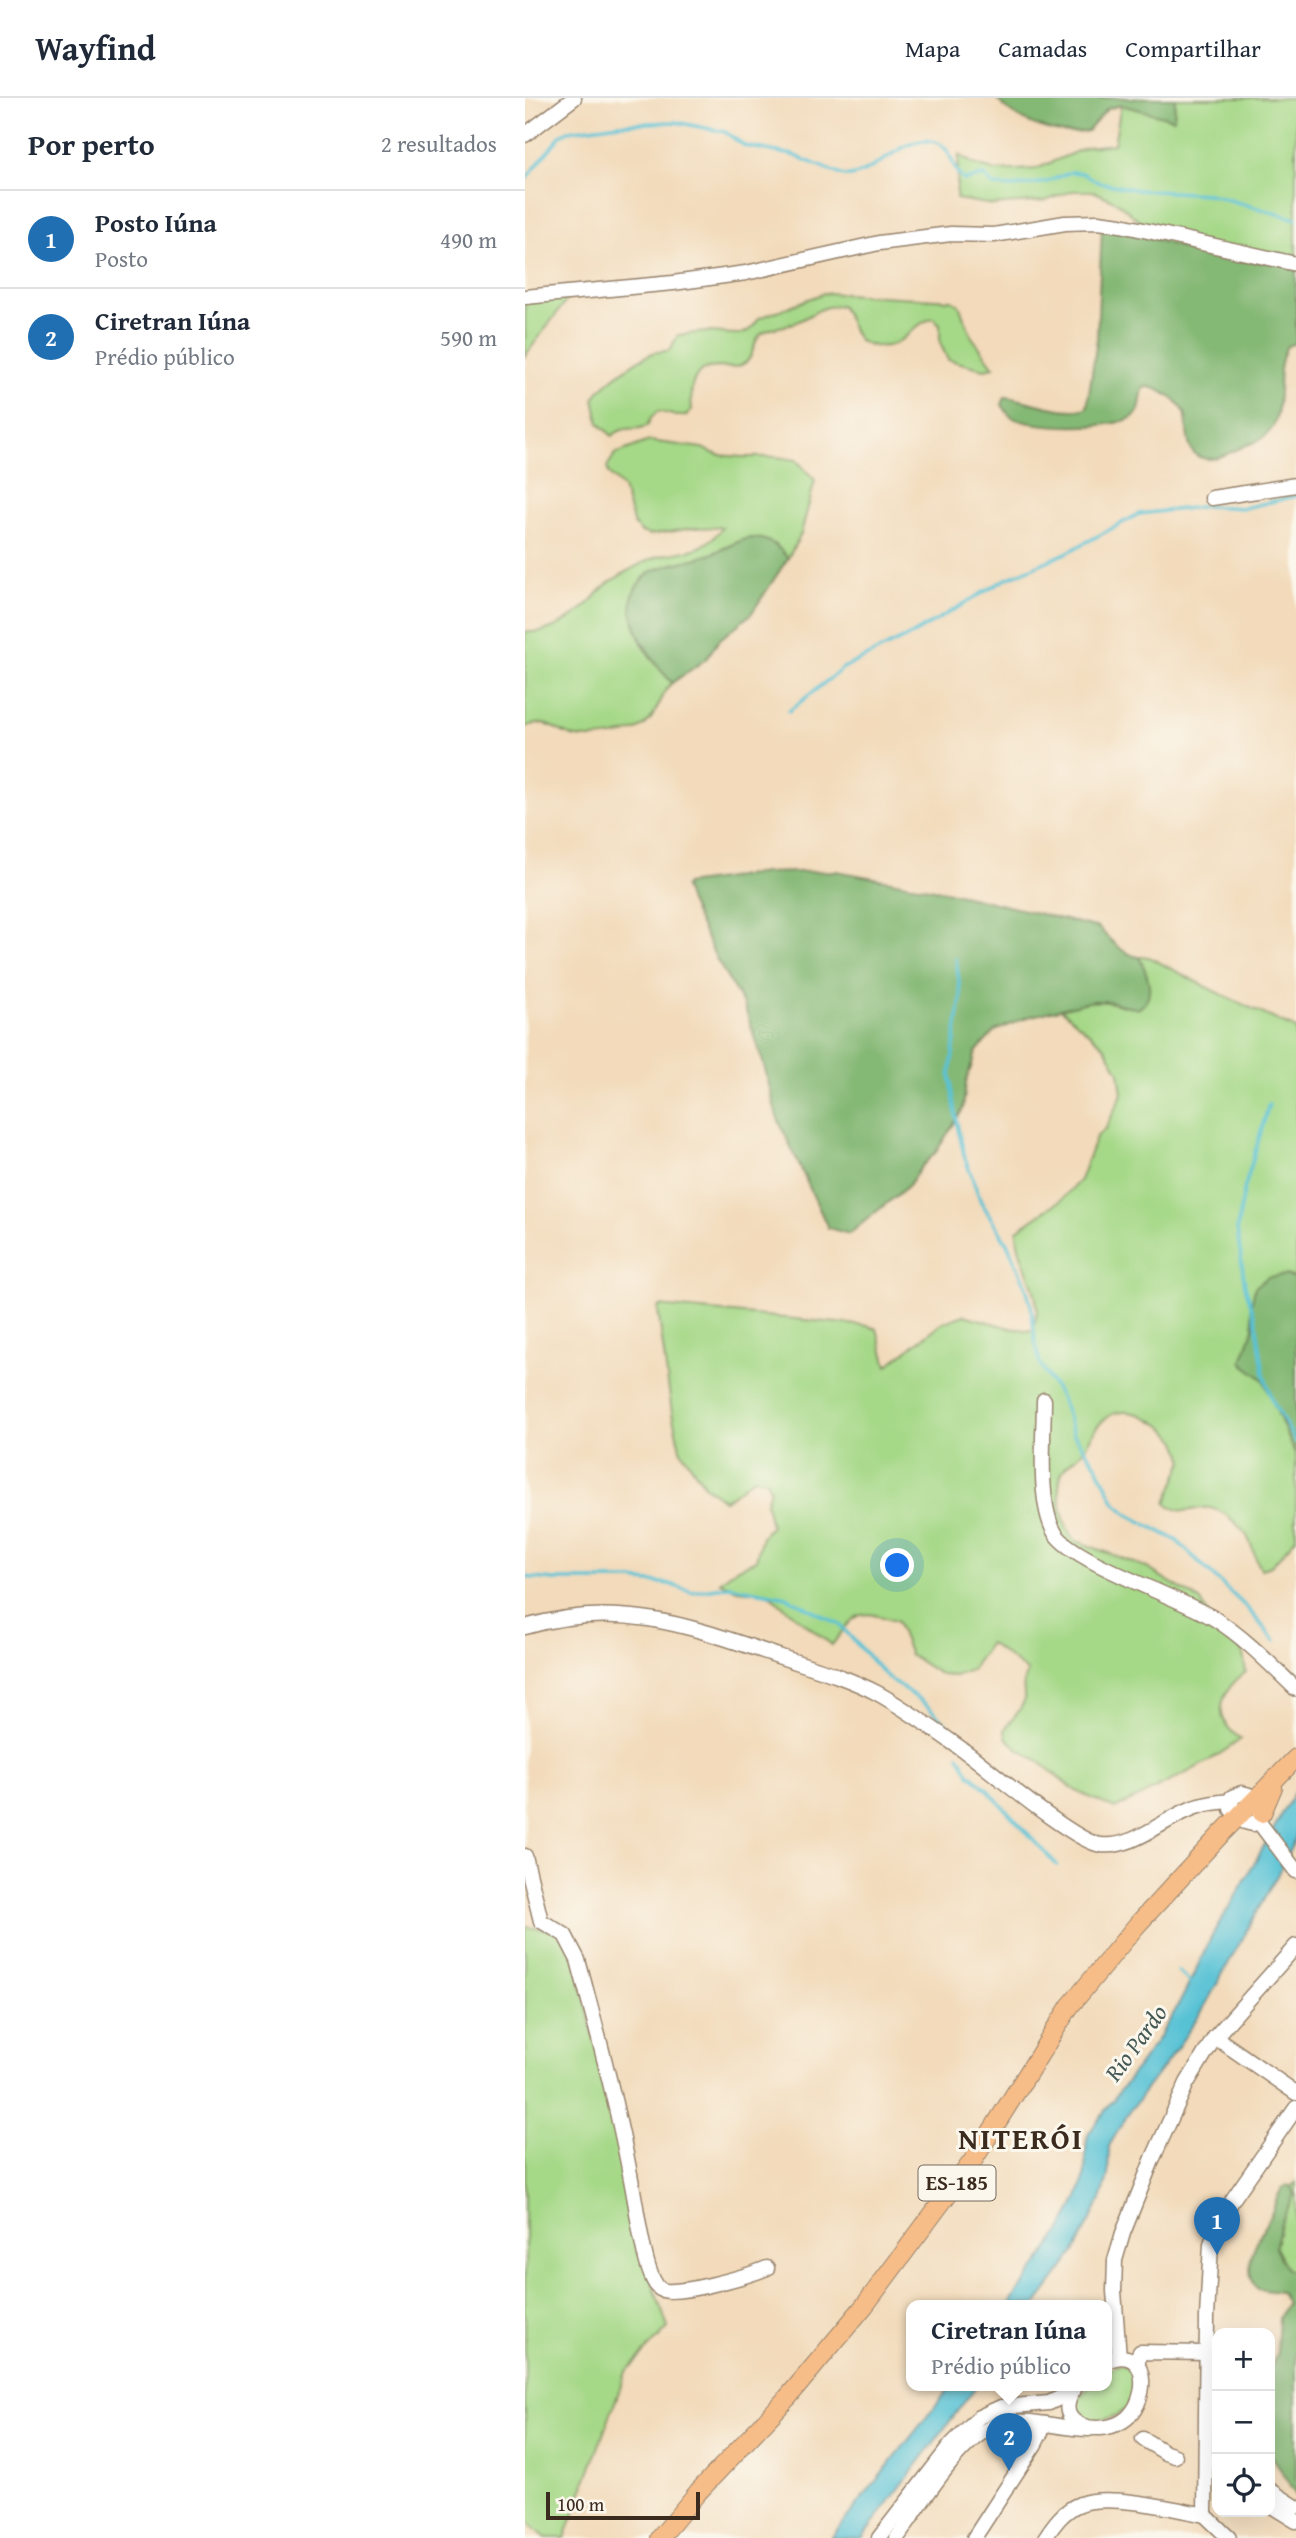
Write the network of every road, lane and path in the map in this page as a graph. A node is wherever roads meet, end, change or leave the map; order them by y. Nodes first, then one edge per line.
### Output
1 (574, 98) edge
2 (525, 135) edge
3 (1296, 264) edge
4 (525, 297) edge
5 (1296, 485) edge
6 (1212, 498) dead end
7 (1044, 1400) dead end
8 (525, 1628) edge
9 (1296, 1689) edge
10 (1293, 1761) edge
11 (1250, 1810) junction
12 (525, 1856) edge
13 (1292, 1866) edge
14 (1296, 1946) edge
15 (1215, 2038) junction
16 (1296, 2093) edge
17 (1296, 2108) edge
18 (767, 2268) dead end
19 (1207, 2353) junction
20 (1113, 2359) edge
21 (1138, 2365) junction
22 (1071, 2391) edge
23 (1074, 2391) edge
24 (1045, 2424) junction
25 (1089, 2429) junction
26 (1143, 2439) dead end
27 (1175, 2455) dead end
28 (1212, 2475) edge
29 (1275, 2493) edge
30 (1296, 2507) edge
31 (1275, 2508) edge
32 (1205, 2515) junction
33 (1296, 2521) edge
34 (660, 2538) edge
35 (879, 2538) edge
36 (897, 2538) edge
37 (974, 2538) edge
38 (1047, 2538) edge
39 (1229, 2538) edge

1 - 2 street
3 - 4 street
5 - 6 street
7 - 9 street
8 - 11 street
10 - 11 main road
10 - 11 main road
11 - 13 street
11 - 34 main road, ES-185
12 - 18 street
14 - 15 street
15 - 16 street
15 - 20 street
17 - 19 street
19 - 21 street
19 - 28 street
20 - 21 street
21 - 25 street
22 - 35 street
23 - 25 street
24 - 25 street
24 - 36 street
24 - 37 street
26 - 27 street
28 - 32 street
29 - 30 street
31 - 33 street
32 - 38 street
32 - 39 street

